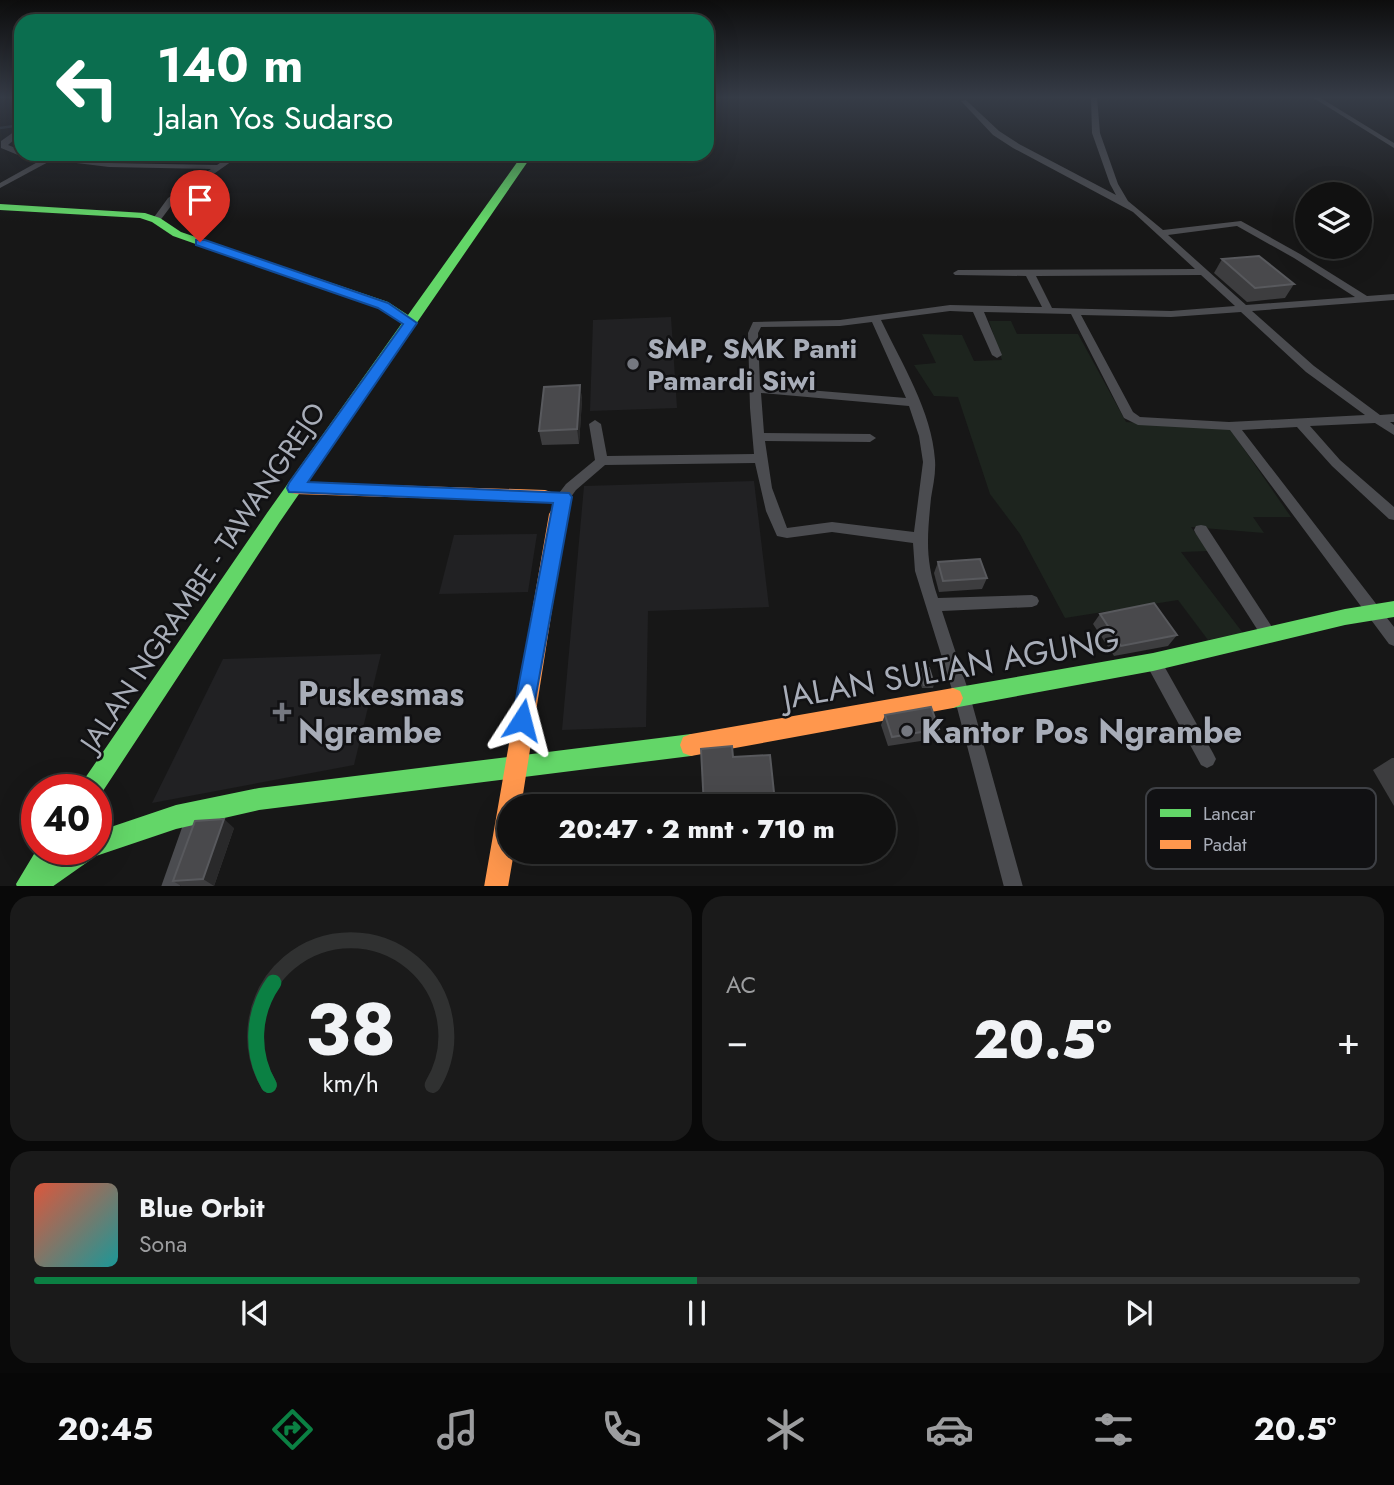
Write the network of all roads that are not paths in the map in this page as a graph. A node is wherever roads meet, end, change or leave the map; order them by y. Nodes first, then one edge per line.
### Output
1 (11, 138) edge
2 (1004, 138) edge
3 (1098, 138) edge
4 (14, 150) edge
5 (44, 161) edge
6 (75, 161) edge
7 (91, 161) edge
8 (228, 161) edge
9 (523, 161) edge
10 (87, 163) junction
11 (220, 167) junction
12 (0, 186) edge
13 (1125, 202) junction
14 (0, 206) edge
15 (156, 220) junction
16 (1161, 233) junction
17 (1203, 272) junction
18 (958, 273) dead end
19 (1030, 274) junction
20 (1394, 297) edge
21 (1363, 298) junction
22 (977, 308) junction
23 (1241, 308) junction
24 (1049, 311) junction
25 (1074, 311) junction
26 (875, 318) junction
27 (411, 323) junction
28 (997, 355) dead end
29 (756, 389) junction
30 (915, 403) junction
31 (1394, 418) edge
32 (1379, 421) junction
33 (595, 424) dead end
34 (1301, 424) junction
35 (1237, 425) junction
36 (1394, 431) edge
37 (758, 437) junction
38 (870, 438) dead end
39 (761, 458) junction
40 (602, 460) junction
41 (295, 488) junction
42 (545, 496) joint
43 (563, 497) junction
44 (558, 514) joint
45 (1394, 515) edge
46 (1200, 530) dead end
47 (920, 538) junction
48 (1032, 601) dead end
49 (932, 605) junction
50 (1394, 609) edge
51 (1373, 612) junction
52 (1269, 635) junction
53 (1394, 639) edge
54 (1153, 662) junction
55 (962, 696) junction
56 (1207, 759) dead end
57 (515, 766) junction
58 (101, 774) edge
59 (197, 810) junction
60 (112, 837) edge
61 (41, 865) edge
62 (62, 865) edge
63 (28, 886) edge
64 (29, 886) edge
65 (170, 886) edge
66 (496, 886) edge
67 (1014, 886) edge

1 - 4 street
2 - 13 street
3 - 13 street
5 - 12 street
6 - 10 street
7 - 10 street
8 - 11 street
9 - 27 main road, JALAN NGRAMBE - TAWANGREJO
10 - 11 street
11 - 15 street
13 - 16 street
14 - 15 main road
15 - 27 main road
16 - 17 street
16 - 21 street
17 - 19 street
17 - 23 street
18 - 19 street
19 - 24 street
20 - 21 street
21 - 23 street
22 - 24 street
22 - 26 street
22 - 28 street
23 - 25 street
23 - 32 street
24 - 25 street
25 - 35 street
26 - 29 street
26 - 30 street
27 - 41 main road, JALAN NGRAMBE - TAWANGREJO
29 - 30 street
29 - 37 street
30 - 47 street
31 - 32 street
32 - 34 street
32 - 36 street
33 - 40 street
34 - 35 street
34 - 45 street
35 - 51 street
37 - 38 street
37 - 39 street
39 - 40 street
39 - 47 street
40 - 43 street
41 - 42 main road
41 - 58 main road, JALAN NGRAMBE - TAWANGREJO
42 - 43 street
43 - 44 street
44 - 57 main road
46 - 52 street
47 - 49 street
48 - 49 street
49 - 55 street
50 - 51 main road, JALAN SULTAN AGUNG
51 - 52 main road, JALAN SULTAN AGUNG
51 - 53 street
52 - 54 main road, JALAN SULTAN AGUNG
54 - 55 main road, JALAN SULTAN AGUNG
54 - 56 street
55 - 57 main road, JALAN SULTAN AGUNG
55 - 67 street
57 - 59 main road, JALAN SULTAN AGUNG
57 - 66 main road
59 - 60 main road, JALAN SULTAN AGUNG
59 - 65 street
61 - 63 main road
62 - 64 main road

